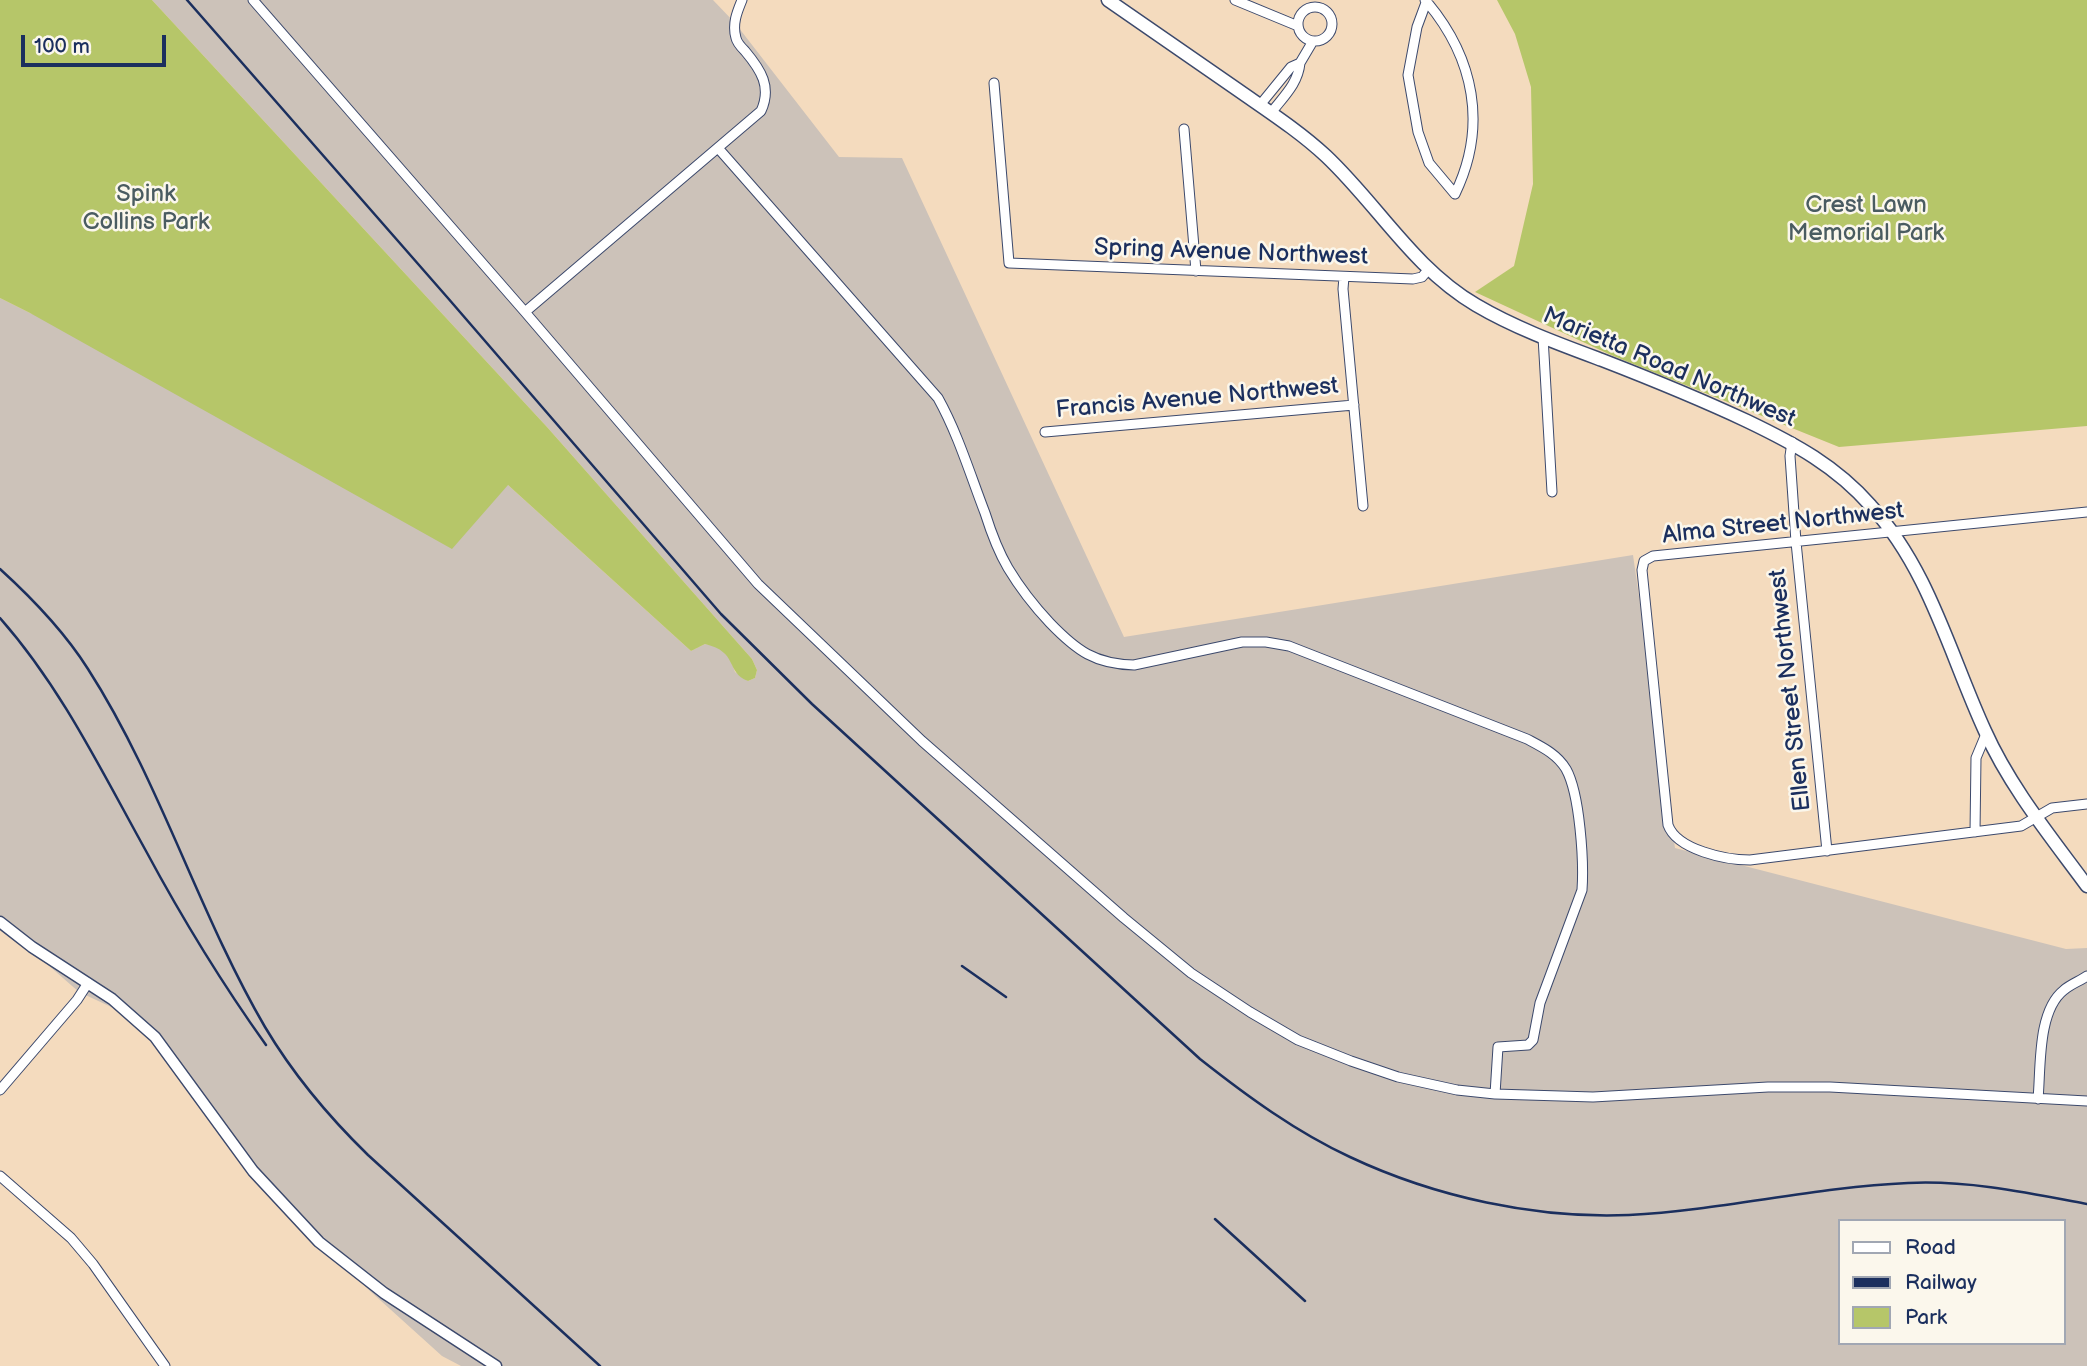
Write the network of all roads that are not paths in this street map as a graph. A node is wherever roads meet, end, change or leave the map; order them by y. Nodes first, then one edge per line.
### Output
1 (253, 0) edge
2 (742, 0) edge
3 (1108, 0) edge
4 (1235, 0) edge
5 (1426, 1) edge
6 (1324, 4) edge
7 (1298, 26) junction
8 (1313, 41) junction
9 (1300, 63) junction
10 (995, 83) dead end
11 (1260, 106) junction
12 (1271, 113) junction
13 (1184, 129) dead end
14 (718, 148) junction
15 (1428, 270) junction
16 (1196, 271) junction
17 (1344, 277) junction
18 (525, 312) junction
19 (1543, 337) junction
20 (1353, 405) junction
21 (1045, 432) dead end
22 (1791, 442) junction
23 (1552, 492) dead end
24 (1363, 506) dead end
25 (2087, 512) edge
26 (1893, 533) junction
27 (1796, 542) junction
28 (1986, 734) junction
29 (2087, 804) edge
30 (2037, 818) junction
31 (1975, 832) junction
32 (1827, 851) junction
33 (2087, 886) edge
34 (0, 922) edge
35 (2086, 977) edge
36 (88, 983) junction
37 (0, 1090) edge
38 (1495, 1094) junction
39 (2038, 1099) junction
40 (2087, 1101) edge
41 (0, 1176) edge
42 (165, 1366) edge
43 (496, 1366) edge

1 - 18 street
2 - 14 street
3 - 11 main road, Marietta Road Northwest
4 - 7 street
5 - 5 street
6 - 7 street
6 - 8 street
7 - 8 street
8 - 9 street
9 - 11 street
9 - 12 street
10 - 16 street, Spring Avenue Northwest
11 - 12 main road, Marietta Road Northwest
12 - 15 main road, Marietta Road Northwest
13 - 16 street
14 - 18 street
14 - 38 street
15 - 17 street, Spring Avenue Northwest
15 - 19 main road, Marietta Road Northwest
16 - 17 street, Spring Avenue Northwest
17 - 20 street
18 - 38 street
19 - 22 main road, Marietta Road Northwest
19 - 23 street
20 - 21 street, Francis Avenue Northwest
20 - 24 street
22 - 26 main road, Marietta Road Northwest
22 - 27 street, Ellen Street Northwest
25 - 26 street, Alma Street Northwest
26 - 27 street, Alma Street Northwest
26 - 28 main road, Marietta Road Northwest
27 - 32 street, Ellen Street Northwest
27 - 32 street, Alma Street Northwest
28 - 30 main road, Marietta Road Northwest
28 - 31 street
29 - 30 street
30 - 31 street
30 - 33 main road, Marietta Road Northwest
31 - 32 street
34 - 36 street
35 - 39 street
36 - 37 street
36 - 43 street
38 - 39 street
39 - 40 street
41 - 42 street

